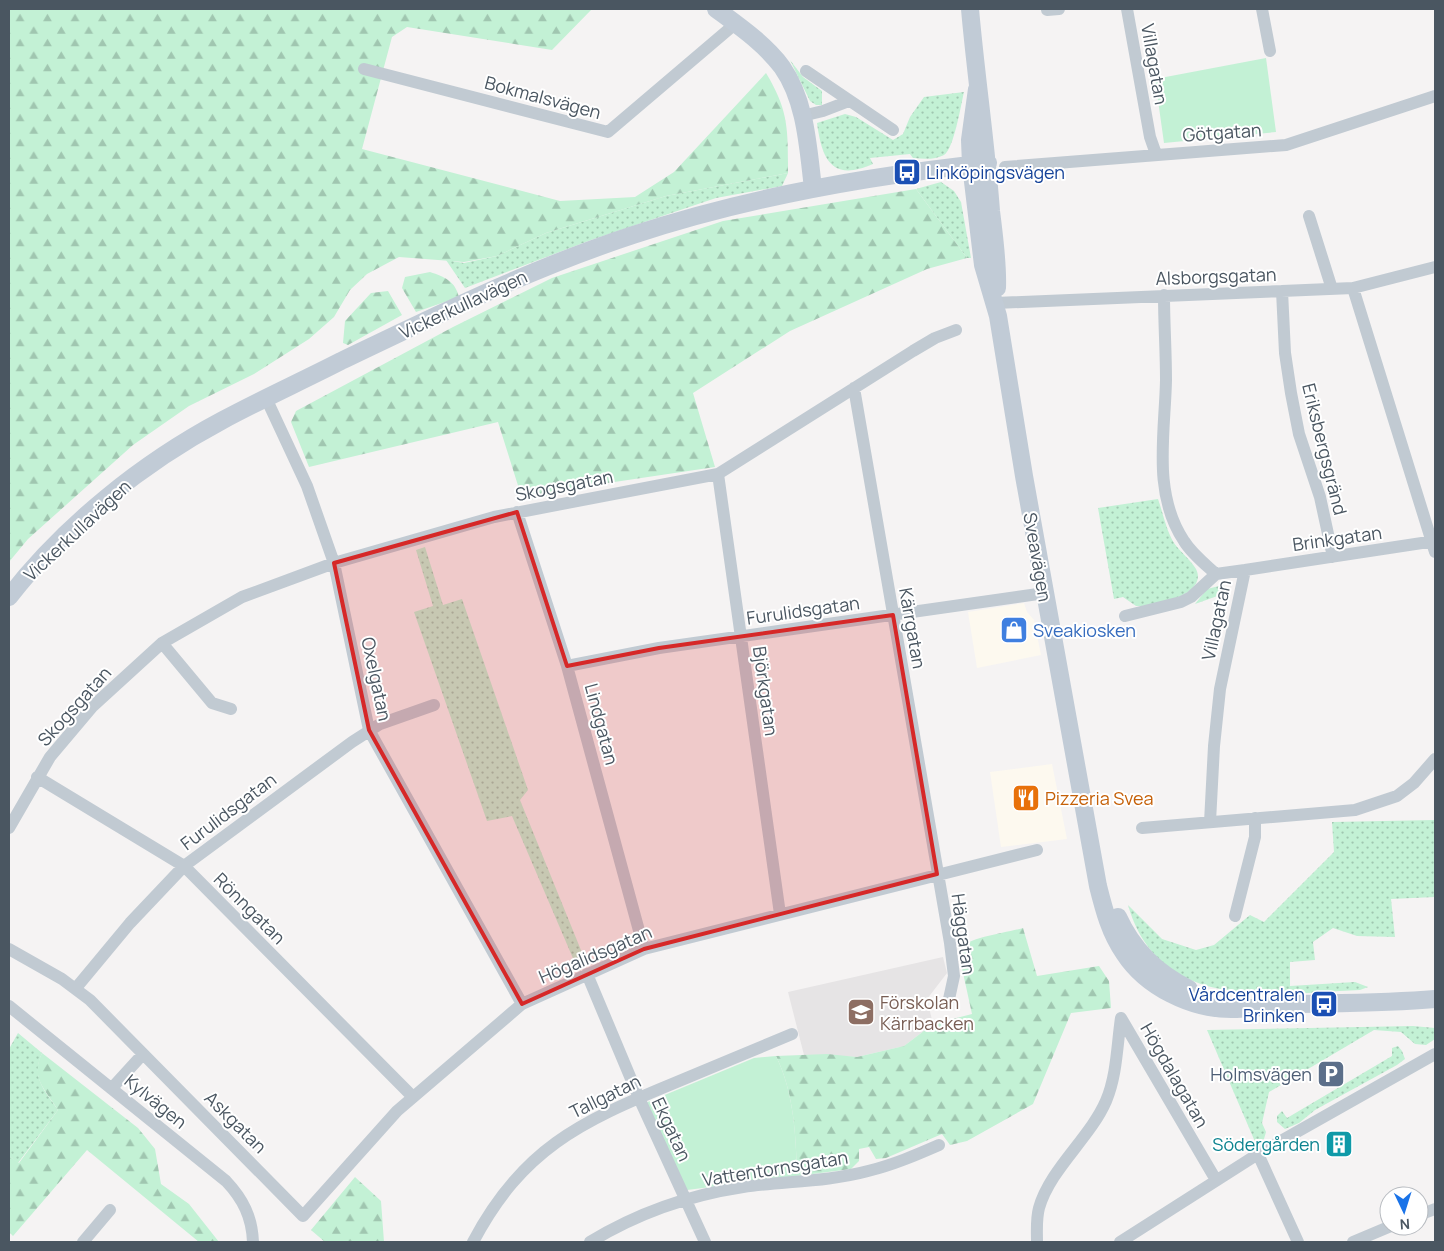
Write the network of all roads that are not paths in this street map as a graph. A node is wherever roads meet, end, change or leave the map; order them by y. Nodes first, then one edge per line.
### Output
1 (716, 9) edge
2 (970, 9) edge
3 (1127, 9) edge
4 (1262, 9) edge
5 (735, 24) junction
6 (1270, 51) dead end
7 (364, 69) dead end
8 (806, 71) dead end
9 (1435, 96) edge
10 (849, 101) junction
11 (802, 116) junction
12 (893, 130) dead end
13 (1156, 154) junction
14 (979, 164) junction
15 (1005, 167) dead end
16 (813, 188) junction
17 (1309, 216) dead end
18 (1435, 267) edge
19 (1332, 288) junction
20 (1353, 288) junction
21 (1282, 290) junction
22 (1164, 295) junction
23 (996, 304) junction
24 (956, 330) dead end
25 (854, 388) junction
26 (266, 398) junction
27 (718, 474) junction
28 (517, 512) junction
29 (1434, 545) edge
30 (1333, 557) junction
31 (334, 563) junction
32 (1245, 570) junction
33 (1216, 574) junction
34 (1045, 593) junction
35 (9, 597) edge
36 (893, 615) junction
37 (1125, 616) dead end
38 (740, 636) junction
39 (162, 643) junction
40 (568, 666) junction
41 (434, 705) dead end
42 (230, 709) dead end
43 (370, 730) junction
44 (1435, 759) edge
45 (37, 777) junction
46 (1255, 818) junction
47 (1210, 822) junction
48 (9, 828) edge
49 (1142, 828) dead end
50 (1037, 850) dead end
51 (184, 866) junction
52 (937, 874) junction
53 (780, 914) junction
54 (1235, 916) dead end
55 (9, 949) edge
56 (644, 949) junction
57 (587, 974) junction
58 (76, 988) junction
59 (948, 999) dead end
60 (1435, 999) edge
61 (522, 1004) junction
62 (9, 1006) edge
63 (792, 1034) dead end
64 (143, 1054) junction
65 (1435, 1054) edge
66 (112, 1088) junction
67 (412, 1096) junction
68 (639, 1098) junction
69 (940, 1145) dead end
70 (1258, 1154) junction
71 (1216, 1180) junction
72 (685, 1200) junction
73 (110, 1210) dead end
74 (303, 1216) joint
75 (1379, 1231) edge
76 (82, 1242) edge
77 (253, 1242) edge
78 (473, 1242) edge
79 (590, 1242) edge
80 (705, 1242) edge
81 (1037, 1242) edge
82 (1120, 1242) edge
83 (1298, 1242) edge
84 (1353, 1242) edge

1 - 5 main road
2 - 14 main road, Sveavägen
3 - 13 street, Villagatan
4 - 6 street
5 - 7 street, Bokmalsvägen
5 - 11 main road
8 - 10 street
9 - 13 street, Götgatan
10 - 11 street
10 - 12 street
11 - 16 main road
13 - 15 street, Götgatan
14 - 16 main road, Vickerkullavägen
14 - 23 main road, Sveavägen
16 - 26 main road, Vickerkullavägen
17 - 19 street
18 - 20 street, Alsborgsgatan
19 - 20 street, Alsborgsgatan
19 - 21 street, Alsborgsgatan
20 - 29 street
21 - 22 street, Alsborgsgatan
21 - 30 street, Eriksbergsgränd
22 - 23 street, Alsborgsgatan
22 - 33 street, Villagatan
23 - 34 main road, Sveavägen
24 - 25 street, Skogsgatan
25 - 27 street, Skogsgatan
25 - 36 street, Kärrgatan
26 - 31 street, Oxelgatan
26 - 35 main road, Vickerkullavägen
27 - 28 street, Skogsgatan
27 - 38 street, Björkgatan
28 - 31 street, Skogsgatan
28 - 40 street, Lindgatan
29 - 30 street, Brinkgatan
30 - 32 street, Brinkgatan
31 - 39 street, Skogsgatan
31 - 43 street, Oxelgatan
32 - 33 street, Villagatan
32 - 47 street, Villagatan
33 - 37 street
34 - 36 street, Furulidsgatan
34 - 60 main road, Sveavägen
36 - 38 street, Furulidsgatan
36 - 52 street, Kärrgatan
38 - 40 street, Furulidsgatan
38 - 53 street, Björkgatan
39 - 42 street
39 - 45 street, Skogsgatan
40 - 56 street, Lindgatan
41 - 43 street, Furulidsgatan
43 - 51 street, Furulidsgatan
43 - 61 street, Oxelgatan
44 - 46 street
45 - 48 street, Skogsgatan
45 - 51 street, Rönngatan
46 - 47 street
46 - 54 street
47 - 49 street
50 - 52 street, Högalidsgatan
51 - 58 street, Furulidsgatan
51 - 67 street, Rönngatan
52 - 53 street, Högalidsgatan
52 - 59 street, Häggatan
53 - 56 street, Högalidsgatan
55 - 58 street, Askgatan
56 - 57 street, Högalidsgatan
57 - 61 street, Högalidsgatan
57 - 68 street, Ekgatan
58 - 64 street, Askgatan
61 - 67 street, Högalidsgatan
62 - 66 street, Kylvägen
63 - 68 street, Tallgatan
64 - 66 street
64 - 74 street, Askgatan
65 - 70 street
66 - 77 street, Kylvägen
67 - 74 street, Högalidsgatan
68 - 72 street, Ekgatan
68 - 78 street, Tallgatan
69 - 72 street, Vattentornsgatan
70 - 71 street
70 - 83 street
71 - 81 street, Högdalagatan
71 - 82 street
72 - 79 street, Vattentornsgatan
72 - 80 street, Ekgatan
73 - 76 street
75 - 84 street

